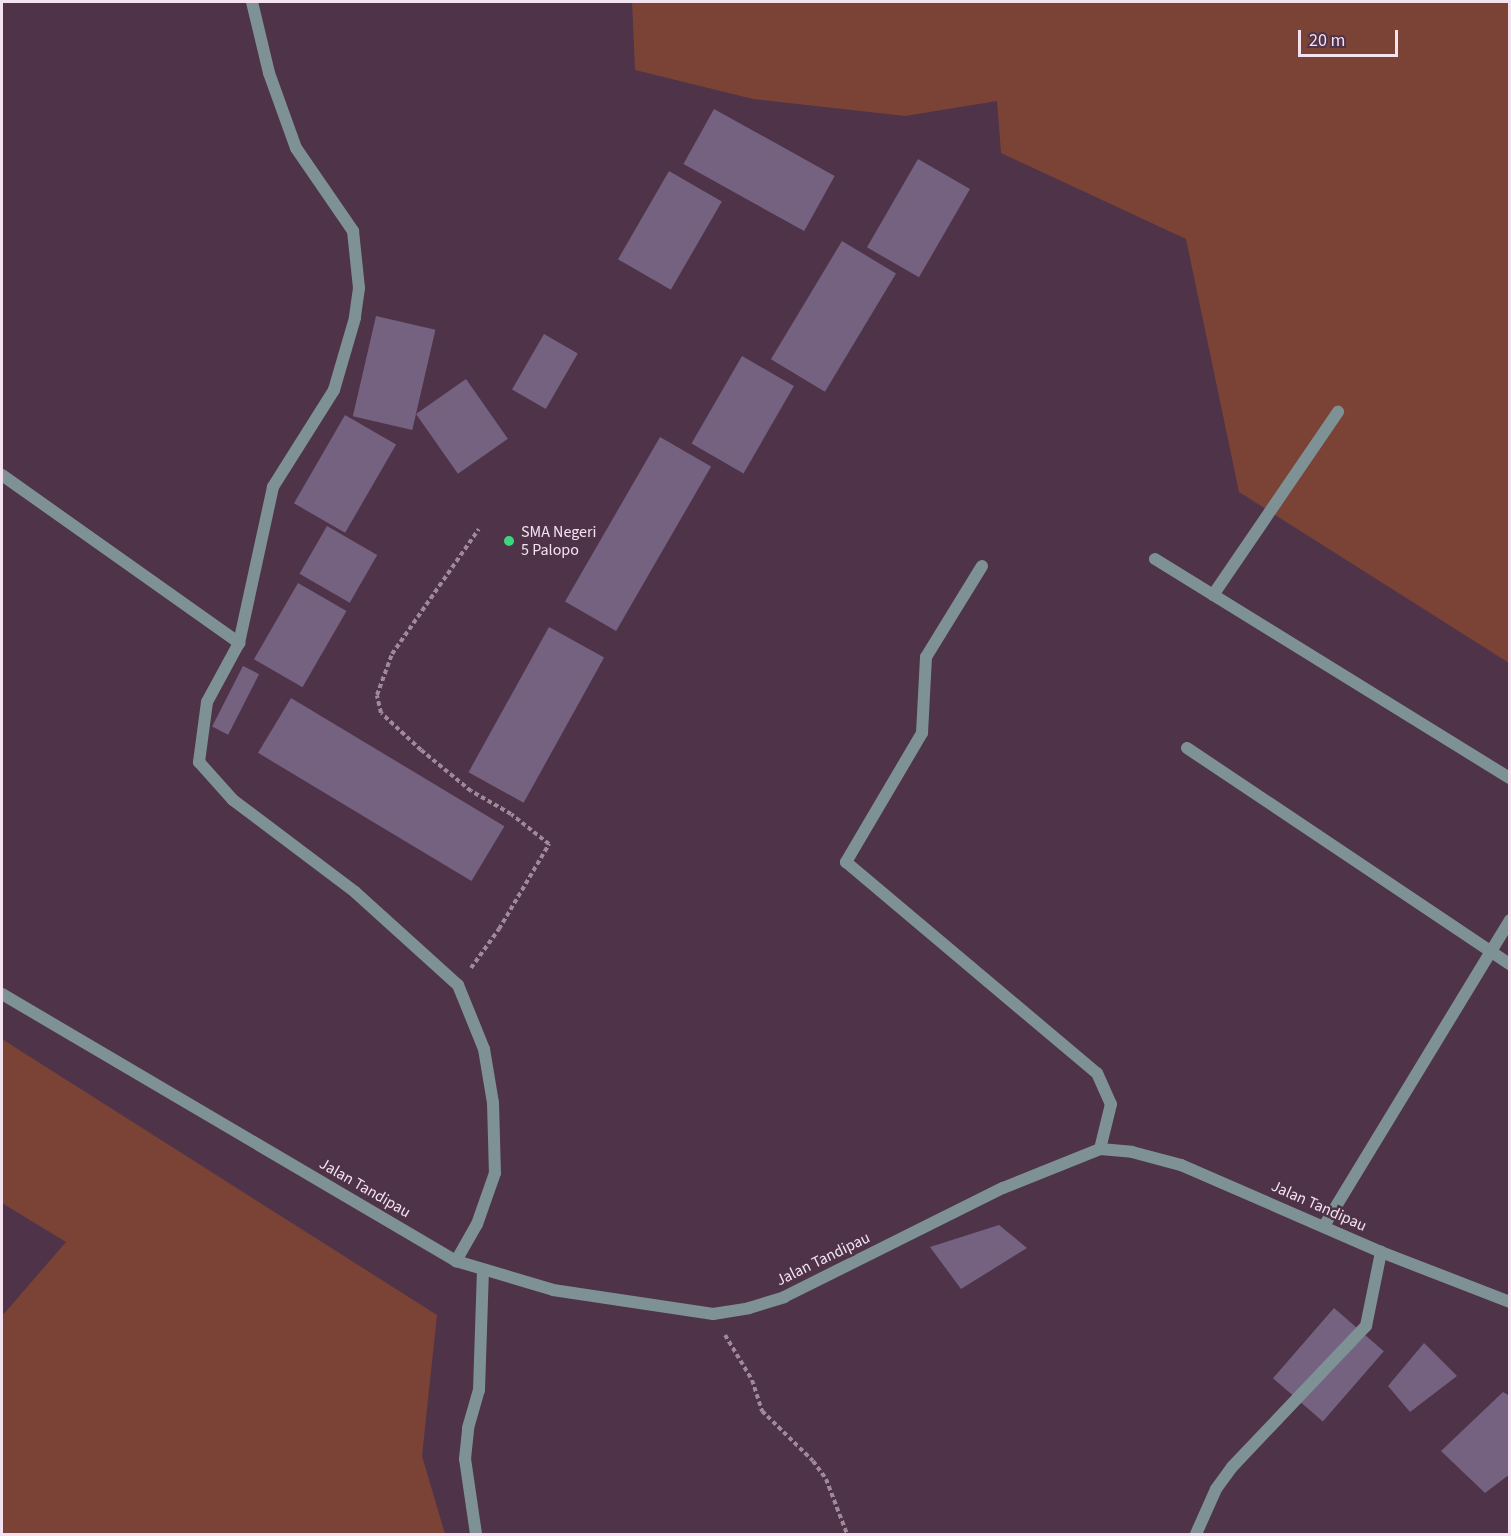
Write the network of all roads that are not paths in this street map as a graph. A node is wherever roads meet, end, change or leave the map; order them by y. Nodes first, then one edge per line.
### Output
1 (252, 2) edge
2 (1338, 412) dead end
3 (2, 475) edge
4 (1155, 559) dead end
5 (982, 566) dead end
6 (1213, 595) junction
7 (239, 643) junction
8 (1187, 748) dead end
9 (1509, 778) edge
10 (1509, 920) edge
11 (1489, 949) junction
12 (1509, 964) edge
13 (2, 994) edge
14 (1100, 1149) junction
15 (1324, 1226) junction
16 (1381, 1252) junction
17 (456, 1261) junction
18 (483, 1270) junction
19 (1509, 1302) edge
20 (476, 1534) edge
21 (1196, 1534) edge

1 - 7 street
2 - 6 street
3 - 7 street
4 - 6 street
5 - 14 street
6 - 9 street
7 - 17 street
8 - 11 street
10 - 11 street
11 - 12 street
11 - 15 street
13 - 17 street, Jalan Tandipau
14 - 15 street, Jalan Tandipau
14 - 18 street, Jalan Tandipau
15 - 16 street, Jalan Tandipau
16 - 19 street, Jalan Tandipau
16 - 21 street
17 - 18 street, Jalan Tandipau
18 - 20 street

